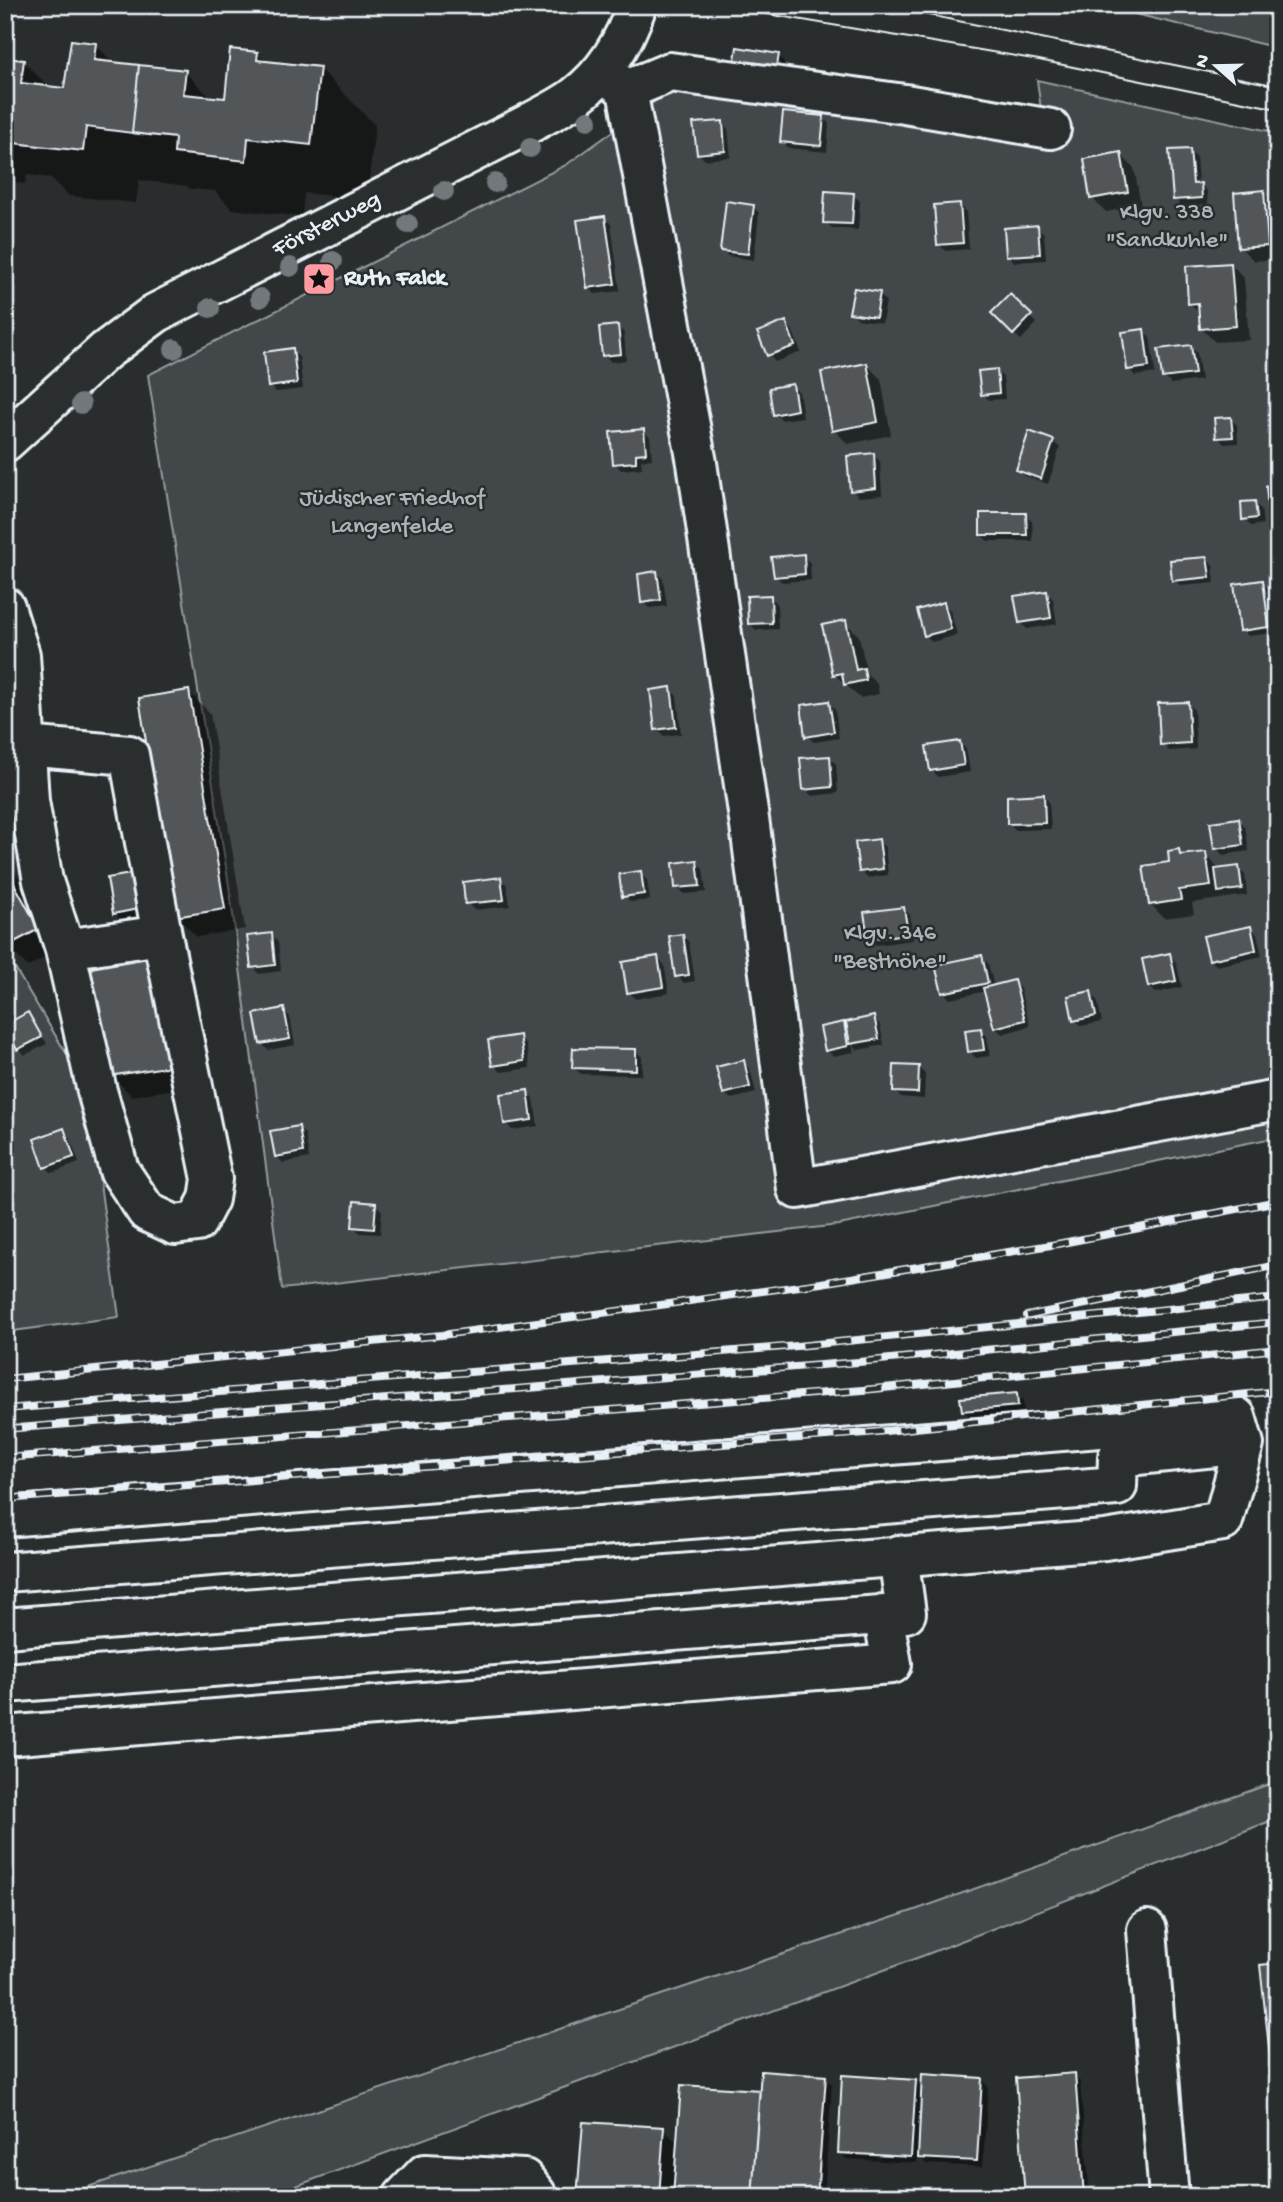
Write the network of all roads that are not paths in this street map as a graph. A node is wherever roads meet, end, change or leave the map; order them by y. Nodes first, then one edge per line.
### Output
1 (637, 5) edge
2 (615, 81) junction
3 (1051, 129) dead end
4 (5, 442) edge
5 (5, 607) edge
6 (25, 746) junction
7 (162, 935) junction
8 (65, 949) junction
9 (1278, 1100) edge
10 (1244, 1444) junction
11 (5, 1517) edge
12 (898, 1555) junction
13 (5, 1572) edge
14 (883, 1615) junction
15 (5, 1628) edge
16 (5, 1683) edge
17 (5, 1736) edge
18 (1147, 1930) dead end
19 (403, 2197) edge
20 (536, 2197) edge
21 (1169, 2197) edge

1 - 2 street, Försterweg
2 - 3 street
2 - 4 street, Försterweg
2 - 9 street
5 - 6 street
6 - 7 street
6 - 8 street
7 - 8 street
7 - 8 street
10 - 11 street
10 - 12 street
10 - 13 street
12 - 14 street
12 - 15 street
14 - 16 street
14 - 17 street
18 - 21 street
19 - 20 street

